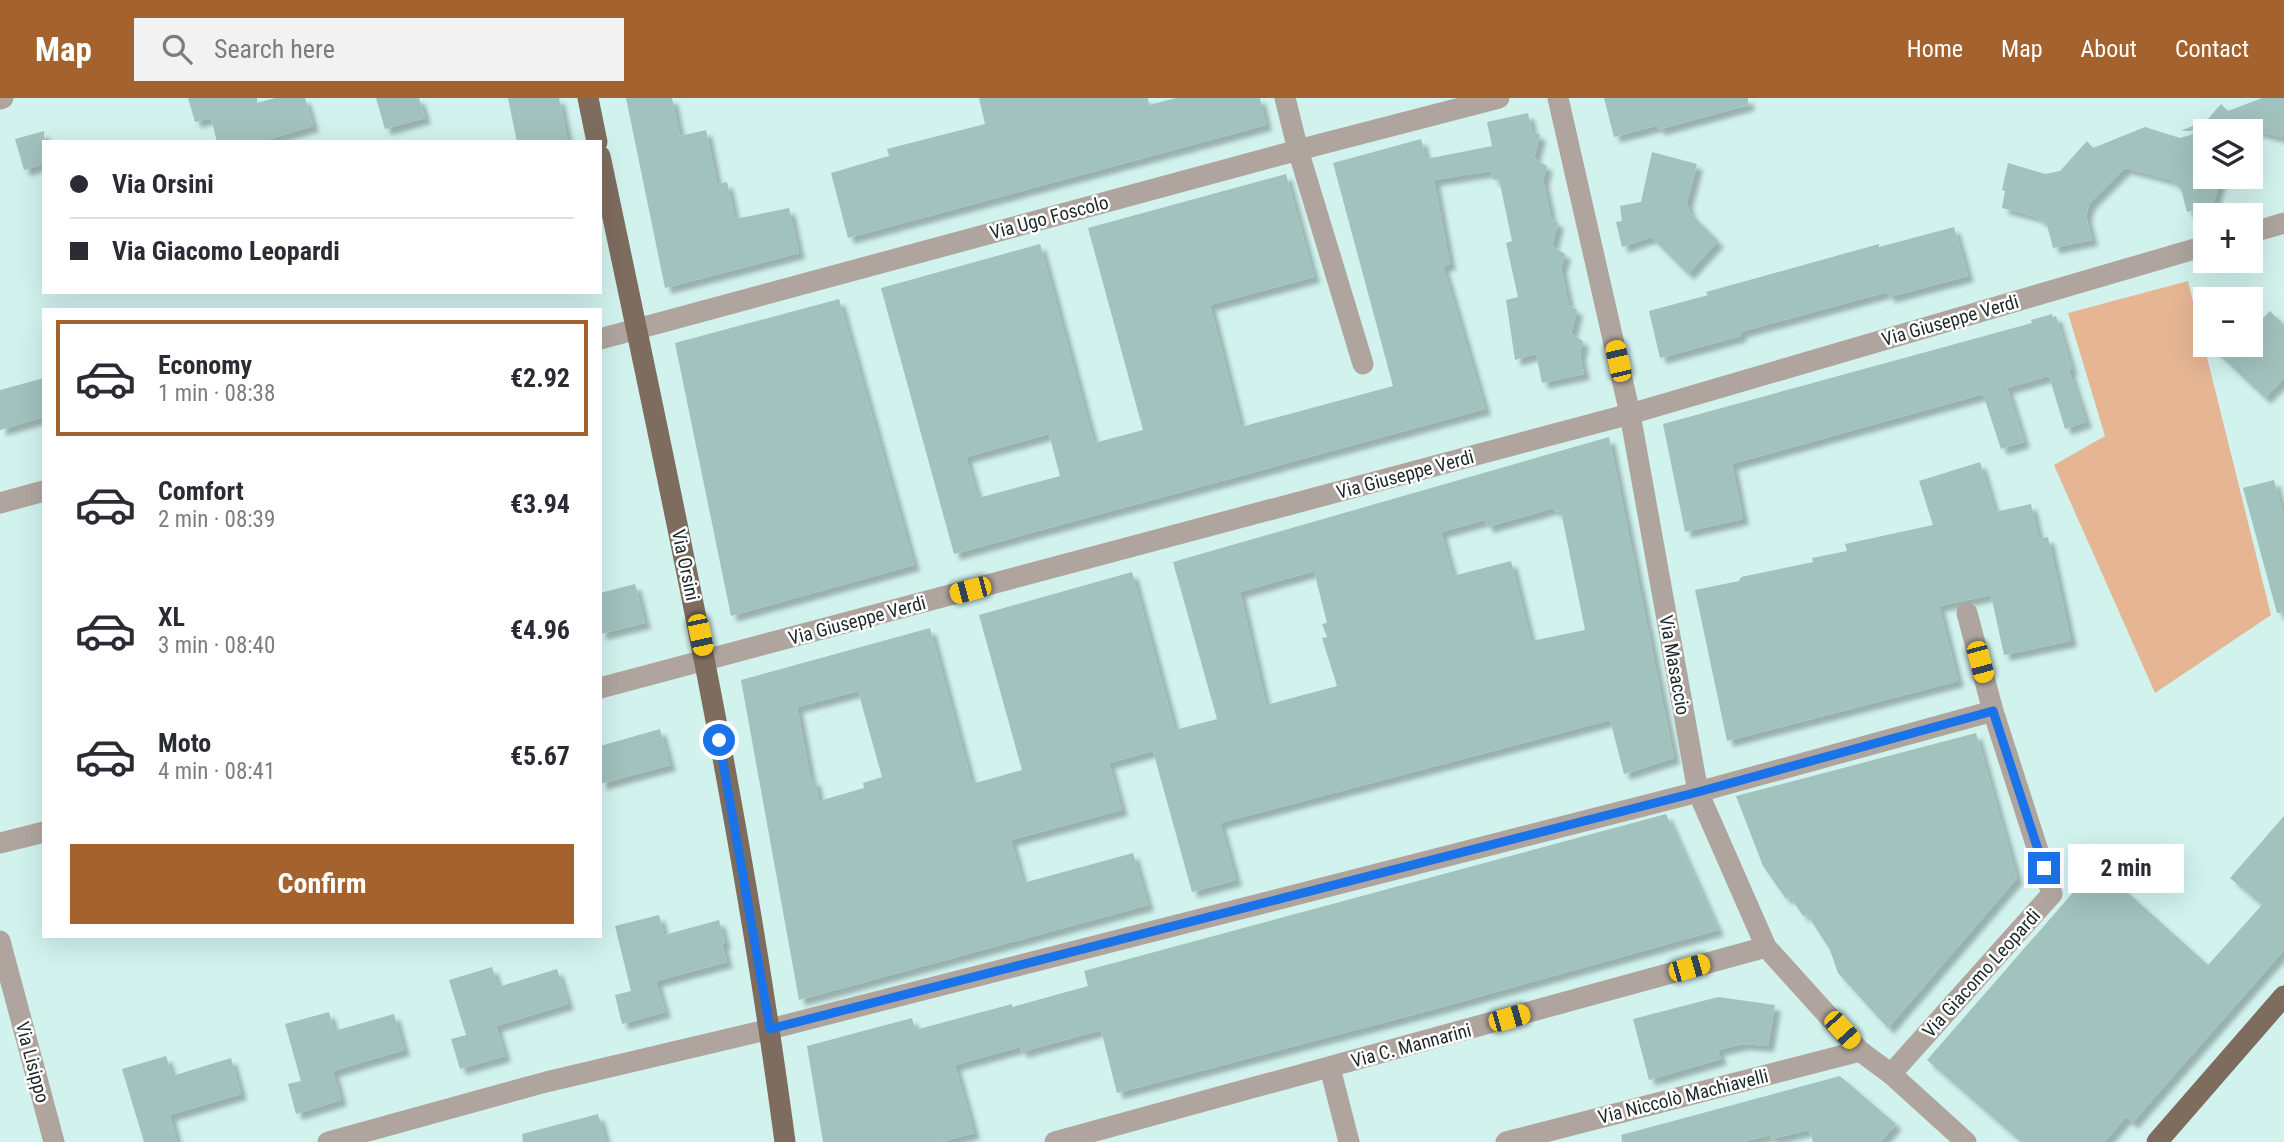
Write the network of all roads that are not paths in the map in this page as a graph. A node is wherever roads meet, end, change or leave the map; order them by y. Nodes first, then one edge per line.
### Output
1 (588, 98) edge
2 (1284, 98) edge
3 (1499, 98) edge
4 (1558, 98) edge
5 (597, 140) edge
6 (1298, 150) junction
7 (602, 166) edge
8 (2284, 223) edge
9 (2263, 229) edge
10 (2193, 250) edge
11 (636, 330) junction
12 (602, 339) edge
13 (1363, 364) dead end
14 (1630, 414) junction
15 (42, 492) edge
16 (0, 503) edge
17 (1967, 613) dead end
18 (706, 661) junction
19 (602, 687) edge
20 (1993, 711) junction
21 (1698, 792) junction
22 (42, 832) edge
23 (0, 843) edge
24 (0, 941) edge
25 (1766, 947) junction
26 (2284, 996) edge
27 (770, 1029) junction
28 (1860, 1051) junction
29 (1330, 1068) junction
30 (1891, 1074) junction
31 (54, 1142) edge
32 (328, 1142) edge
33 (785, 1142) edge
34 (1055, 1142) edge
35 (1349, 1142) edge
36 (1506, 1142) edge
37 (1966, 1142) edge
38 (2157, 1142) edge

1 - 5 main road
2 - 6 street
3 - 6 street, Via Ugo Foscolo
4 - 14 street, Via Masaccio
6 - 11 street, Via Ugo Foscolo
6 - 13 street
7 - 11 main road, Via Orsini
8 - 9 street
10 - 14 street, Via Giuseppe Verdi
11 - 12 street, Via Ugo Foscolo
11 - 18 main road, Via Orsini
14 - 18 street, Via Giuseppe Verdi
14 - 21 street, Via Masaccio
15 - 16 street
17 - 20 street
18 - 19 street, Via Giuseppe Verdi
18 - 27 main road, Via Orsini
20 - 21 street
20 - 30 street, Via Giacomo Leopardi
21 - 25 street, Via Masaccio
21 - 27 street
22 - 23 street
24 - 31 street, Via Lisippo
25 - 28 street, Via Masaccio
25 - 29 street, Via C. Mannarini
26 - 38 main road
27 - 32 street
27 - 33 main road, Via Orsini
28 - 30 street, Via Masaccio
28 - 36 street, Via Niccolò Machiavelli
29 - 34 street, Via C. Mannarini
29 - 35 street
30 - 37 street, Via Masaccio

